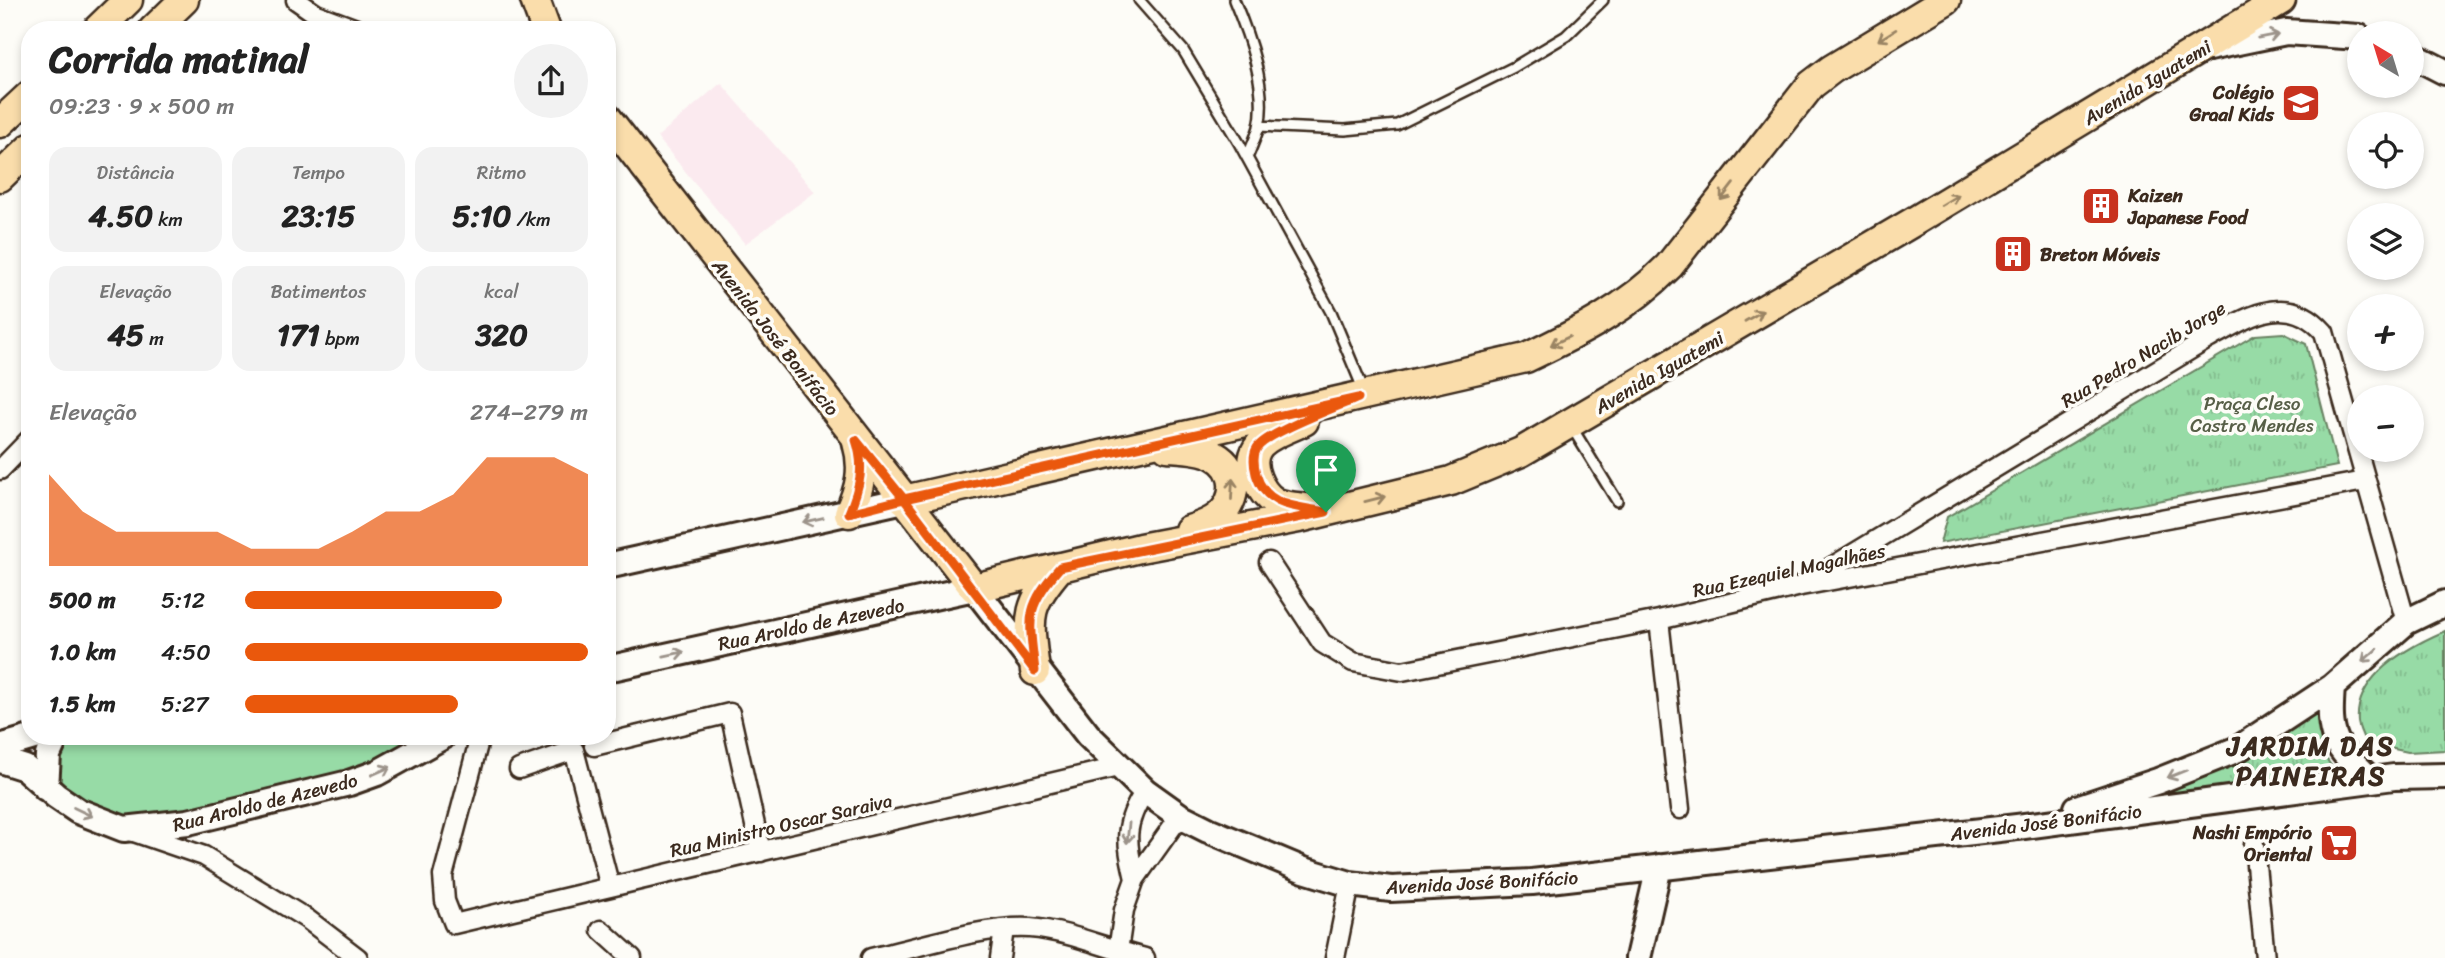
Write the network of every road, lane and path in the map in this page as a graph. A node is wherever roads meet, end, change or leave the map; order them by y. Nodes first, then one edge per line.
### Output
1 (128, 0) edge
2 (184, 0) edge
3 (296, 0) edge
4 (535, 0) edge
5 (1139, 0) edge
6 (1234, 0) edge
7 (1603, 0) edge
8 (2281, 0) edge
9 (1938, 2) edge
10 (106, 21) edge
11 (162, 21) edge
12 (335, 21) edge
13 (543, 21) edge
14 (2347, 36) edge
15 (2201, 49) junction
16 (2424, 61) edge
17 (2445, 72) edge
18 (21, 103) edge
19 (0, 123) edge
20 (1259, 126) junction
21 (616, 130) edge
22 (21, 157) edge
23 (1247, 158) junction
24 (0, 177) edge
25 (1362, 397) junction
26 (1570, 424) junction
27 (856, 440) junction
28 (1144, 446) junction
29 (21, 448) edge
30 (0, 470) edge
31 (2365, 481) junction
32 (904, 499) junction
33 (1617, 500) dead end
34 (1326, 512) junction
35 (849, 513) junction
36 (1140, 548) junction
37 (1269, 562) dead end
38 (616, 564) edge
39 (1060, 567) junction
40 (1801, 586) junction
41 (974, 588) junction
42 (2445, 603) edge
43 (1659, 620) junction
44 (2406, 622) junction
45 (616, 667) edge
46 (1035, 671) junction
47 (2332, 687) junction
48 (21, 741) edge
49 (616, 741) edge
50 (53, 745) edge
51 (428, 745) edge
52 (478, 745) edge
53 (598, 745) edge
54 (594, 746) dead end
55 (0, 747) edge
56 (0, 760) edge
57 (1118, 767) junction
58 (519, 769) dead end
59 (2445, 776) edge
60 (2371, 780) junction
61 (46, 788) junction
62 (1145, 791) junction
63 (1680, 809) dead end
64 (1180, 816) junction
65 (2017, 827) junction
66 (124, 829) junction
67 (2254, 844) dead end
68 (761, 852) junction
69 (1659, 867) junction
70 (1135, 879) junction
71 (1350, 884) junction
72 (610, 887) junction
73 (601, 929) dead end
74 (1004, 929) junction
75 (1118, 951) junction
76 (358, 958) edge
77 (632, 958) edge
78 (871, 958) edge
79 (1000, 958) edge
80 (1145, 958) edge
81 (1335, 958) edge
82 (1638, 958) edge
83 (2265, 958) edge

1 - 10 main road
2 - 11 main road
3 - 12 street
4 - 13 main road
5 - 23 lane
6 - 20 lane
7 - 20 lane
8 - 15 main road, Avenida Iguatemi
9 -> 25 main road
15 -> 14 main road
26 -> 15 main road, Avenida Iguatemi
16 - 17 main road
18 - 19 main road
20 - 23 lane
21 - 27 main road, Avenida José Bonifácio
22 - 24 main road
23 - 25 lane
25 - 28 main road
25 - 34 main road
26 - 33 lane
34 -> 26 main road, Avenida Iguatemi
27 - 32 main road, Avenida José Bonifácio
27 - 35 main road
28 - 32 main road
36 -> 28 main road
29 - 30 street
31 - 40 street, Rua Ezequiel Magalhães
31 - 40 street, Rua Pedro Nacib Jorge
31 - 44 street, Rua Pedro Nacib Jorge
32 - 35 main road
32 - 41 main road, Avenida José Bonifácio
34 - 36 main road, Avenida Iguatemi
35 -> 38 main road
36 - 39 main road, Avenida Iguatemi
37 - 43 street, Rua Ezequiel Magalhães
39 - 41 main road, Avenida Iguatemi
39 - 46 main road
40 - 43 street, Rua Ezequiel Magalhães
45 -> 41 main road, Rua Aroldo de Azevedo
41 - 46 main road, Avenida José Bonifácio
42 - 44 main road
43 - 63 street
44 -> 47 main road
46 - 57 main road, Avenida José Bonifácio
47 - 60 main road
47 -> 65 main road
48 - 55 main road
49 - 68 street
50 - 61 main road
66 -> 51 main road, Rua Aroldo de Azevedo
52 - 72 street, Rua Ministro Oscar Saraiva
53 - 54 street
56 - 61 main road, Rua Aroldo de Azevedo
57 - 62 main road, Avenida José Bonifácio
57 - 68 street, Rua Ministro Oscar Saraiva
58 - 72 street
59 - 60 main road, Avenida José Bonifácio
60 - 65 main road, Avenida José Bonifácio
61 -> 66 main road, Rua Aroldo de Azevedo
62 - 64 main road, Avenida José Bonifácio
62 -> 70 street
64 - 70 street
64 - 71 main road, Avenida José Bonifácio
65 - 69 main road, Avenida José Bonifácio
66 - 76 street
67 - 83 street
68 - 72 street, Rua Ministro Oscar Saraiva
69 - 71 main road, Avenida José Bonifácio
69 - 82 main road
70 - 75 street
71 - 81 street
73 - 77 street
74 - 75 street
74 - 78 street
74 - 79 street
75 - 80 street

